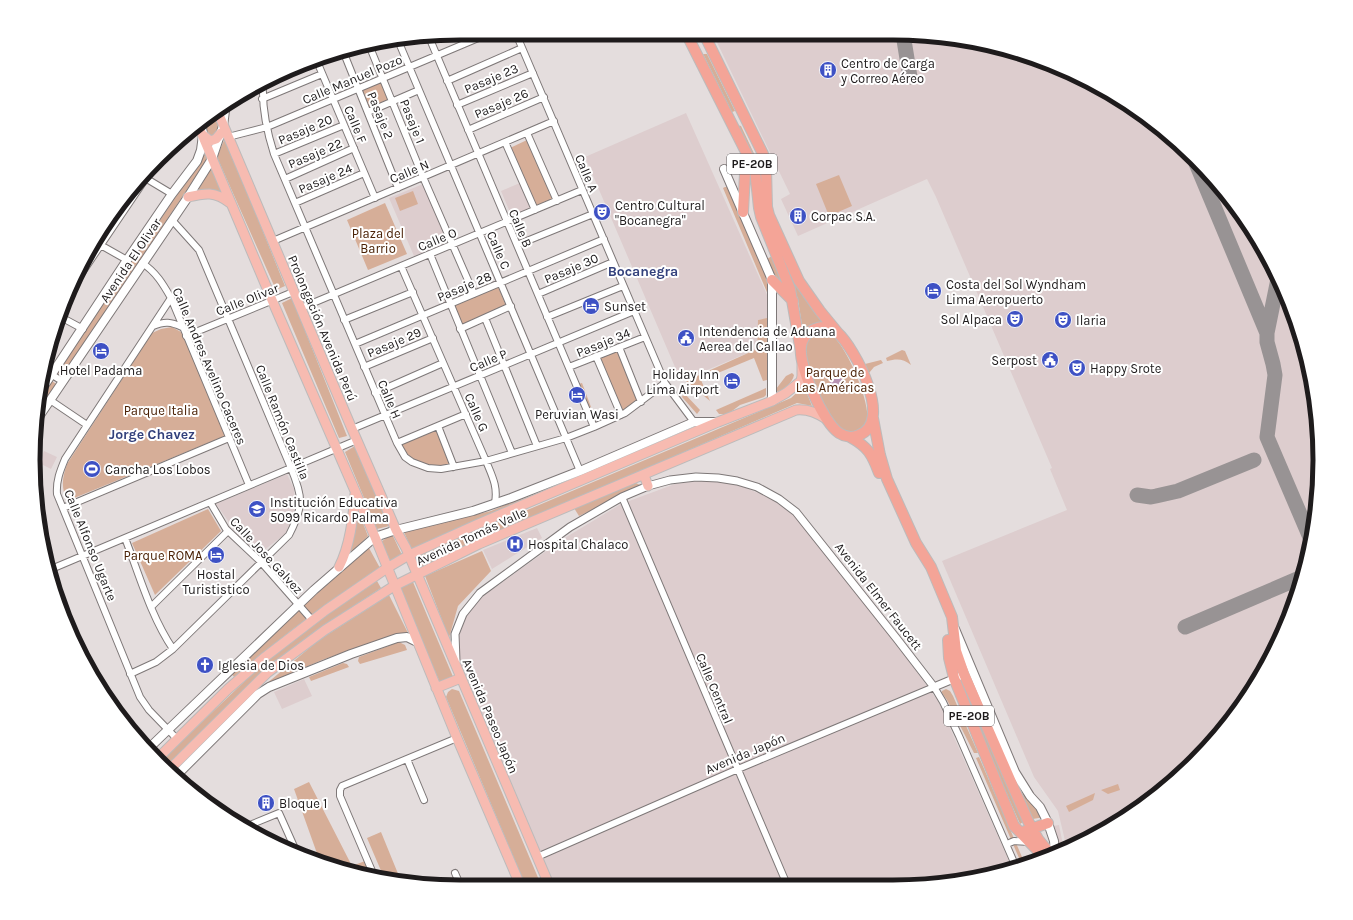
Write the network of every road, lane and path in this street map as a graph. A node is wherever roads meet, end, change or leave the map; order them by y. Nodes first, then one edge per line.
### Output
1 (475, 40) edge
2 (519, 40) edge
3 (690, 40) edge
4 (707, 40) edge
5 (430, 41) edge
6 (400, 45) edge
7 (522, 48) junction
8 (371, 50) edge
9 (345, 56) edge
10 (437, 56) junction
11 (318, 65) edge
12 (409, 67) junction
13 (533, 73) junction
14 (322, 74) junction
15 (383, 78) junction
16 (448, 81) junction
17 (359, 88) junction
18 (263, 89) edge
19 (419, 90) junction
20 (544, 97) junction
21 (262, 99) junction
22 (333, 99) junction
23 (393, 102) junction
24 (457, 105) junction
25 (225, 112) edge
26 (368, 112) junction
27 (219, 117) edge
28 (554, 121) junction
29 (344, 125) junction
30 (266, 127) junction
31 (202, 128) edge
32 (200, 130) edge
33 (468, 130) junction
34 (224, 132) junction
35 (527, 133) junction
36 (203, 135) junction
37 (505, 142) junction
38 (354, 148) junction
39 (746, 152) junction
40 (274, 154) junction
41 (478, 154) junction
42 (212, 159) junction
43 (451, 165) junction
44 (724, 169) dead end
45 (364, 173) junction
46 (423, 177) junction
47 (285, 178) junction
48 (148, 179) edge
49 (398, 188) junction
50 (582, 190) junction
51 (172, 194) junction
52 (134, 195) edge
53 (188, 197) junction
54 (375, 198) junction
55 (132, 199) joint
56 (557, 201) junction
57 (295, 203) junction
58 (231, 204) junction
59 (124, 208) edge
60 (535, 210) junction
61 (743, 212) junction
62 (593, 214) junction
63 (172, 220) junction
64 (507, 222) junction
65 (306, 227) junction
66 (480, 233) junction
67 (604, 239) junction
68 (273, 241) junction
69 (99, 244) edge
70 (453, 244) junction
71 (517, 245) junction
72 (430, 254) junction
73 (127, 260) junction
74 (142, 262) junction
75 (613, 262) junction
76 (401, 266) junction
77 (528, 271) junction
78 (772, 280) junction
79 (500, 283) junction
80 (623, 286) junction
81 (293, 292) junction
82 (412, 292) junction
83 (334, 294) junction
84 (474, 294) junction
85 (538, 294) junction
86 (171, 298) junction
87 (272, 300) junction
88 (793, 301) junction
89 (450, 304) junction
90 (510, 306) junction
91 (301, 308) junction
92 (634, 311) junction
93 (422, 315) junction
94 (547, 317) junction
95 (485, 318) junction
96 (64, 319) edge
97 (228, 319) junction
98 (344, 320) junction
99 (153, 326) junction
100 (182, 327) junction
101 (460, 328) junction
102 (83, 329) junction
103 (838, 333) junction
104 (186, 336) junction
105 (645, 337) junction
106 (432, 338) junction
107 (558, 342) junction
108 (355, 344) junction
109 (619, 347) junction
110 (531, 354) junction
111 (596, 356) junction
112 (802, 356) junction
113 (443, 363) junction
114 (504, 365) junction
115 (364, 367) junction
116 (569, 367) junction
117 (49, 373) edge
118 (52, 375) junction
119 (480, 375) junction
120 (48, 381) edge
121 (62, 381) junction
122 (665, 383) junction
123 (454, 386) junction
124 (375, 393) junction
125 (50, 400) junction
126 (772, 401) junction
127 (640, 402) junction
128 (43, 410) edge
129 (466, 414) junction
130 (385, 415) junction
131 (620, 415) junction
132 (873, 418) junction
133 (828, 421) junction
134 (694, 422) junction
135 (718, 422) junction
136 (87, 425) junction
137 (438, 426) junction
138 (594, 427) junction
139 (352, 429) junction
140 (850, 437) junction
141 (229, 438) junction
142 (566, 438) junction
143 (357, 440) junction
144 (397, 443) junction
145 (537, 446) junction
146 (336, 449) junction
147 (512, 453) junction
148 (486, 461) junction
149 (454, 467) junction
150 (291, 468) junction
151 (580, 470) junction
152 (644, 475) junction
153 (249, 485) junction
154 (648, 486) junction
155 (355, 493) junction
156 (622, 498) junction
157 (210, 502) junction
158 (495, 503) junction
159 (63, 508) junction
160 (396, 530) junction
161 (228, 531) junction
162 (375, 537) junction
163 (125, 538) junction
164 (83, 555) junction
165 (409, 555) junction
166 (261, 562) junction
167 (339, 567) junction
168 (54, 568) edge
169 (387, 568) junction
170 (417, 575) junction
171 (394, 586) junction
172 (298, 605) junction
173 (151, 606) junction
174 (312, 620) junction
175 (954, 625) junction
176 (417, 642) junction
177 (173, 649) junction
178 (130, 674) junction
179 (460, 674) junction
180 (964, 674) junction
181 (954, 678) junction
182 (934, 687) junction
183 (436, 688) junction
184 (167, 730) junction
185 (457, 738) junction
186 (178, 739) junction
187 (152, 745) edge
188 (161, 755) edge
189 (407, 759) junction
190 (173, 766) edge
191 (738, 768) junction
192 (179, 773) edge
193 (424, 800) dead end
194 (1048, 823) junction
195 (251, 825) edge
196 (1016, 829) junction
197 (1031, 829) junction
198 (1030, 842) junction
199 (1007, 844) junction
200 (294, 846) edge
201 (1054, 848) edge
202 (1047, 851) edge
203 (1040, 853) edge
204 (537, 856) junction
205 (1014, 862) edge
206 (372, 871) edge
207 (455, 873) dead end
208 (458, 880) edge
209 (518, 880) edge
210 (547, 880) edge
211 (785, 880) edge

1 - 10 street, Calle Manuel Pozo
2 - 7 street, Calle A
3 - 39 highway, PE-20B
4 - 103 highway, PE-20B
5 - 10 street, Calle B
6 - 12 street, Calle C
7 - 13 street, Calle A
7 - 16 street
8 - 15 street, Pasaje 1
9 - 17 street, Pasaje 2
10 - 12 street, Calle Manuel Pozo
10 - 16 street, Calle B
11 - 14 street, Calle F
12 - 15 street, Calle Manuel Pozo
12 - 19 street, Calle C
13 - 20 street, Calle A
13 - 24 street, Pasaje 23
14 - 21 street
14 - 22 street, Calle F
15 - 17 street, Calle Manuel Pozo
15 - 23 street, Pasaje 1
16 - 24 street, Calle B
17 - 22 street, Calle Manuel Pozo
17 - 26 street, Pasaje 2
18 - 21 street, Calle H
19 - 23 street
19 - 43 street, Calle C
20 - 28 street, Calle A
20 - 33 street, Pasaje 26
21 - 30 street, Calle H
22 - 29 street, Calle F
22 - 30 street, Calle Manuel Pozo
23 - 26 street
23 - 46 street, Pasaje 1
24 - 33 street, Calle B
25 - 34 main road, Avenida El Olivar
26 - 49 street, Pasaje 2
27 - 34 main road, Prolongación Avenida Perú
28 - 35 street, Calle N
28 - 50 street, Calle A
29 - 38 street, Calle F
29 - 40 street, Pasaje 20
30 - 34 street, Calle Manuel Pozo
30 - 40 street, Calle H
31 - 36 main road, Avenida El Olivar
32 - 36 main road
33 - 41 street, Calle B
34 - 36 main road
34 - 42 main road, Avenida El Olivar
34 - 68 main road, Prolongación Avenida Perú
35 - 37 street, Calle N
35 - 56 street
36 - 42 main road
36 - 51 main road, Avenida El Olivar
37 - 41 street, Calle N
37 - 60 street
38 - 45 street, Calle F
38 - 47 street, Pasaje 22
39 - 61 highway
39 - 88 highway, PE-20B
40 - 47 street, Calle H
41 - 43 street, Calle N
41 - 64 street, Calle B
42 - 53 main road, Avenida El Olivar
42 - 58 main road
43 - 46 street, Calle N
43 - 66 street, Calle C
44 - 61 main road
45 - 54 street, Calle F
45 - 57 street, Pasaje 24
46 - 49 street, Calle N
46 - 70 street, Pasaje 1
47 - 57 street, Calle H
48 - 51 street
49 - 54 street, Calle N
50 - 56 street, Calle O
50 - 62 street, Calle A
51 - 73 main road, Avenida El Olivar
52 - 55 street
53 - 58 main road
53 - 63 main road, Avenida El Olivar
54 - 65 street, Calle N
55 - 59 street
56 - 60 street, Calle O
57 - 65 street, Calle H
58 - 87 main road
60 - 64 street, Calle O
61 - 78 main road
62 - 67 street, Calle A
62 - 71 street
63 - 74 main road, Avenida El Olivar
63 - 97 street, Calle Ramón Castilla
64 - 66 street, Calle O
64 - 71 street, Calle B
65 - 68 street, Calle N
65 - 83 street, Calle H
66 - 70 street, Calle O
66 - 79 street, Calle C
67 - 75 street, Calle A
67 - 77 street, Pasaje 28
68 - 81 main road, Prolongación Avenida Perú
69 - 73 street
70 - 72 street, Calle O
70 - 84 street, Pasaje 1
71 - 77 street, Calle B
72 - 76 street, Calle O
72 - 89 street
73 - 102 main road, Avenida El Olivar
74 - 86 street, Calle Andres Avelino Caceres
74 - 121 main road, Avenida El Olivar
75 - 80 street, Calle A
75 - 85 street, Pasaje 30
76 - 82 street, Calle G
76 - 83 street, Calle O
77 - 79 street, Pasaje 28
77 - 85 street, Calle B
78 - 88 highway
78 - 126 main road
79 - 84 street, Pasaje 28
79 - 90 street, Calle C
80 - 92 street, Calle A
80 - 94 street
81 - 87 street, Calle Olivar
81 - 91 main road, Prolongación Avenida Perú
82 - 93 street, Calle G
82 - 98 street
83 - 91 street, Calle O
83 - 98 street, Calle H
84 - 89 street, Pasaje 28
85 - 94 street, Calle B
86 - 99 street, Calle Alfonso Ugarte
86 - 100 street, Calle Andres Avelino Caceres
87 - 97 street, Calle Olivar
87 - 146 main road
88 - 112 highway, PE-20B
89 - 93 street, Pasaje 28
89 - 101 street
90 - 95 street
90 - 110 street, Calle C
91 - 139 main road, Prolongación Avenida Perú
92 - 105 street, Calle A
92 - 107 street, Calle P
93 - 106 street, Calle G
93 - 108 street, Pasaje 28
94 - 107 street, Calle B
95 - 101 street
95 - 114 street
96 - 102 street
97 - 104 street, Calle Olivar
97 - 150 street, Calle Ramón Castilla
98 - 108 street, Calle H
99 - 100 street
99 - 136 street, Calle Alfonso Ugarte
100 - 104 street, Calle Andres Avelino Caceres
101 - 119 street
102 - 118 main road, Avenida El Olivar
103 - 112 highway
103 - 132 highway, PE-20B
104 - 141 street, Calle Andres Avelino Caceres
105 - 109 street, Pasaje 34
105 - 122 street, Calle A
106 - 113 street, Calle G
106 - 115 street, Pasaje 29
107 - 110 street, Calle P
107 - 116 street, Calle B
108 - 115 street, Calle H
109 - 111 street, Pasaje 34
109 - 127 street
110 - 114 street, Calle P
110 - 142 street, Calle C
111 - 116 street, Pasaje 34
111 - 131 street
112 - 126 main road, Avenida Tomás Valle
112 - 133 highway, PE-20B
113 - 123 street, Calle G
113 - 124 street
114 - 119 street, Calle P
114 - 145 street
115 - 124 street, Calle H
116 - 138 street, Calle B
117 - 118 street
118 - 120 main road, Avenida El Olivar
118 - 121 street
119 - 123 street, Calle P
119 - 147 street
121 - 125 main road, Avenida El Olivar
122 - 127 street, Calle H
122 - 134 street, Calle A
123 - 129 street, Calle G
123 - 130 street, Calle P
124 - 130 street, Calle H
125 - 128 main road, Avenida El Olivar
125 - 136 street
126 - 135 main road, Avenida Tomás Valle
127 - 131 street, Calle H
129 - 137 street
129 - 148 street, Calle G
130 - 139 street, Calle P
130 - 144 street, Calle H
131 - 138 street, Calle H
132 - 140 highway
132 - 175 highway, PE-20B
133 - 140 highway, PE-20B
133 - 152 main road, Avenida Tomás Valle
134 - 135 main road, Avenida Tomás Valle
134 - 151 main road, Avenida Tomás Valle
135 - 165 main road, Avenida Tomás Valle
136 - 159 street, Calle Alfonso Ugarte
137 - 144 street
137 - 149 street
138 - 142 street, Calle H
139 - 143 main road, Prolongación Avenida Perú
140 - 181 highway, PE-20B
141 - 153 street, Calle Andres Avelino Caceres
141 - 159 street
142 - 145 street, Calle H
142 - 151 street, Calle C
143 - 146 street
143 - 160 main road, Prolongación Avenida Perú
144 - 149 street, Calle H
145 - 147 street, Calle H
146 - 150 street
146 - 155 main road
147 - 148 street, Calle H
148 - 149 street, Calle H
148 - 158 street, Calle G
150 - 153 street
150 - 166 street, Calle Ramón Castilla
151 - 158 main road, Avenida Tomás Valle
152 - 154 main road
152 - 170 main road, Avenida Tomás Valle
153 - 157 street
154 - 156 street, Avenida Elmer Faucett
154 - 182 street, Avenida Elmer Faucett
155 - 162 main road
155 - 167 main road
156 - 179 street
156 - 191 street, Calle Central
157 - 161 street, Calle Jose Galvez
157 - 163 street
158 - 160 main road, Avenida Tomás Valle
159 - 164 street, Calle Alfonso Ugarte
160 - 162 main road, Avenida Tomás Valle
160 - 165 main road, Prolongación Avenida Perú
161 - 166 street, Calle Jose Galvez
161 - 173 street
162 - 167 main road, Avenida Tomás Valle
162 - 169 main road
163 - 164 street
163 - 173 street
164 - 168 street
164 - 178 street, Calle Alfonso Ugarte
165 - 169 main road, Avenida Tomás Valle
165 - 170 main road, Avenida Paseo Japón
166 - 172 street, Calle Jose Galvez
166 - 177 street, Calle Ramón Castilla
167 - 172 main road, Avenida Tomás Valle
169 - 171 main road
169 - 174 main road, Avenida Tomás Valle
170 - 171 main road, Avenida Tomás Valle
170 - 179 main road, Avenida Paseo Japón
171 - 176 main road
171 - 190 main road, Avenida Tomás Valle
172 - 174 street, Calle Jose Galvez
172 - 184 main road, Avenida Tomás Valle
173 - 177 street
174 - 186 main road, Avenida Tomás Valle
175 - 180 highway, PE-20B
175 - 194 main road
176 - 183 main road
176 - 192 main road
177 - 178 street, Calle Ramón Castilla
178 - 184 street, Calle Alfonso Ugarte
179 - 183 main road
179 - 204 main road, Avenida Paseo Japón
180 - 181 street, Avenida Japón
180 - 197 highway, PE-20B
181 - 182 street, Avenida Japón
181 - 196 highway, PE-20B
182 - 191 street, Avenida Japón
182 - 199 street, Avenida Elmer Faucett
183 - 185 main road
184 - 186 street, Calle Alfonso Ugarte
184 - 187 main road, Avenida Tomás Valle
185 - 189 street
185 - 209 main road
186 - 188 main road, Avenida Tomás Valle
189 - 193 street
189 - 206 street
191 - 204 street, Avenida Japón
191 - 211 street, Calle Central
194 - 197 highway
194 - 201 main road
195 - 200 street
196 - 197 highway
196 - 198 highway, PE-20B
197 - 202 highway, PE-20B
198 - 199 street
198 - 203 highway, PE-20B
199 - 205 street, Avenida Elmer Faucett
204 - 210 main road, Avenida Paseo Japón
207 - 208 street

